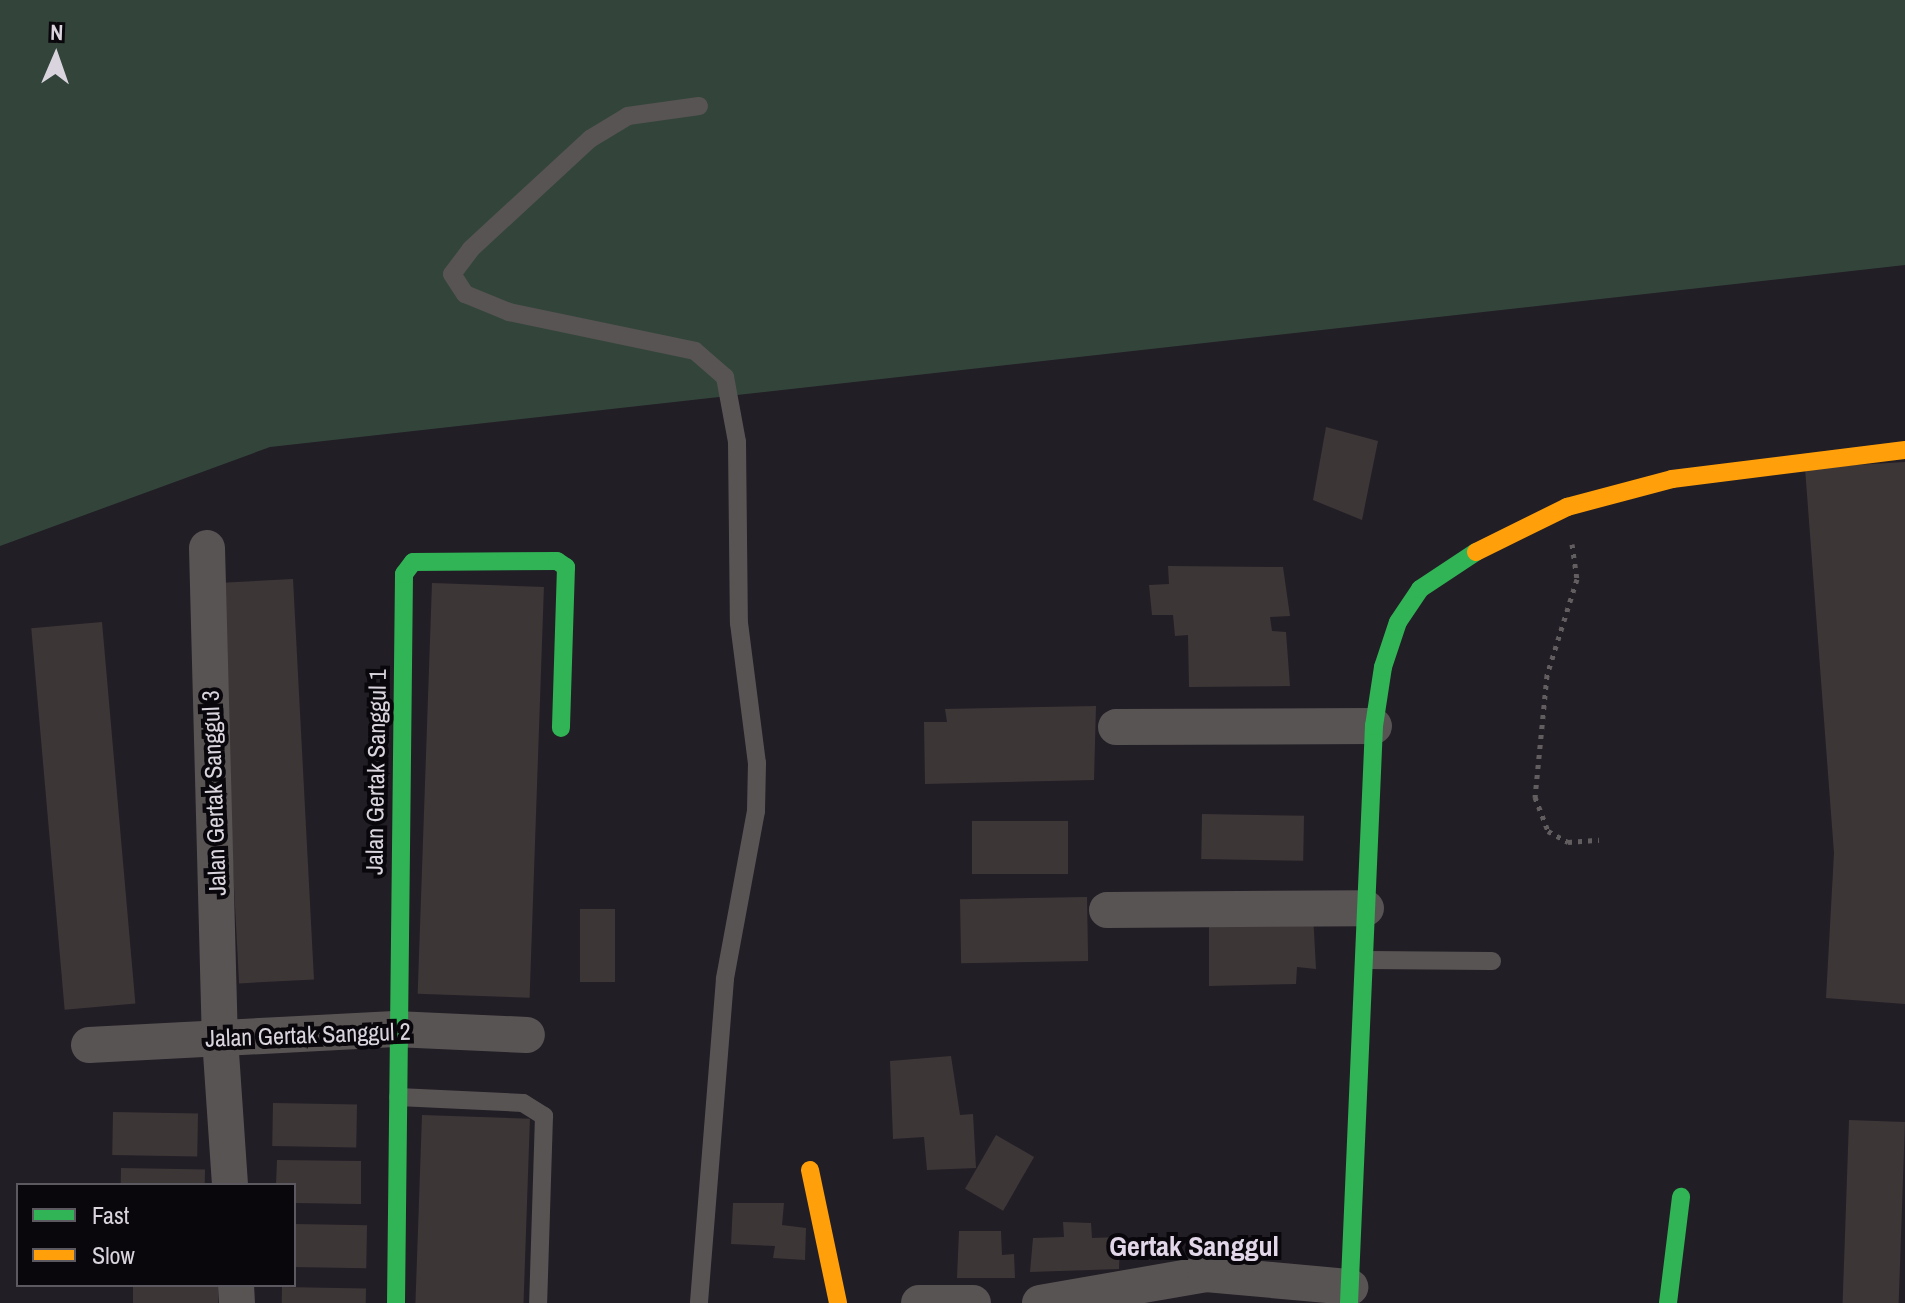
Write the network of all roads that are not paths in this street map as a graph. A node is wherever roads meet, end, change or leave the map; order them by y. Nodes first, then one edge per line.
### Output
1 (699, 106) dead end
2 (1905, 450) edge
3 (207, 548) dead end
4 (1374, 726) junction
5 (1116, 727) dead end
6 (561, 728) dead end
7 (1366, 908) junction
8 (1107, 910) dead end
9 (1366, 960) junction
10 (1492, 961) dead end
11 (395, 1029) junction
12 (527, 1035) dead end
13 (220, 1038) junction
14 (89, 1045) dead end
15 (398, 1097) junction
16 (810, 1170) dead end
17 (230, 1183) edge
18 (1681, 1197) dead end
19 (1350, 1295) edge
20 (396, 1303) edge
21 (538, 1303) edge
22 (699, 1303) edge
23 (838, 1303) edge
24 (919, 1303) edge
25 (973, 1303) edge
26 (1040, 1303) edge
27 (1668, 1303) edge

1 - 22 lane
2 - 4 street
3 - 13 street, Jalan Gertak Sanggul 3
4 - 5 street
4 - 7 street
6 - 11 street, Jalan Gertak Sanggul 1
7 - 8 street
7 - 9 street
9 - 10 lane
9 - 19 street
11 - 12 street, Jalan Gertak Sanggul 2
11 - 13 street, Jalan Gertak Sanggul 2
11 - 15 street, Jalan Gertak Sanggul 1
13 - 14 street, Jalan Gertak Sanggul 2
13 - 17 street, Jalan Gertak Sanggul 3
15 - 20 street, Jalan Gertak Sanggul 1
15 - 21 lane
16 - 23 street
18 - 27 street
19 - 26 street
24 - 25 street

